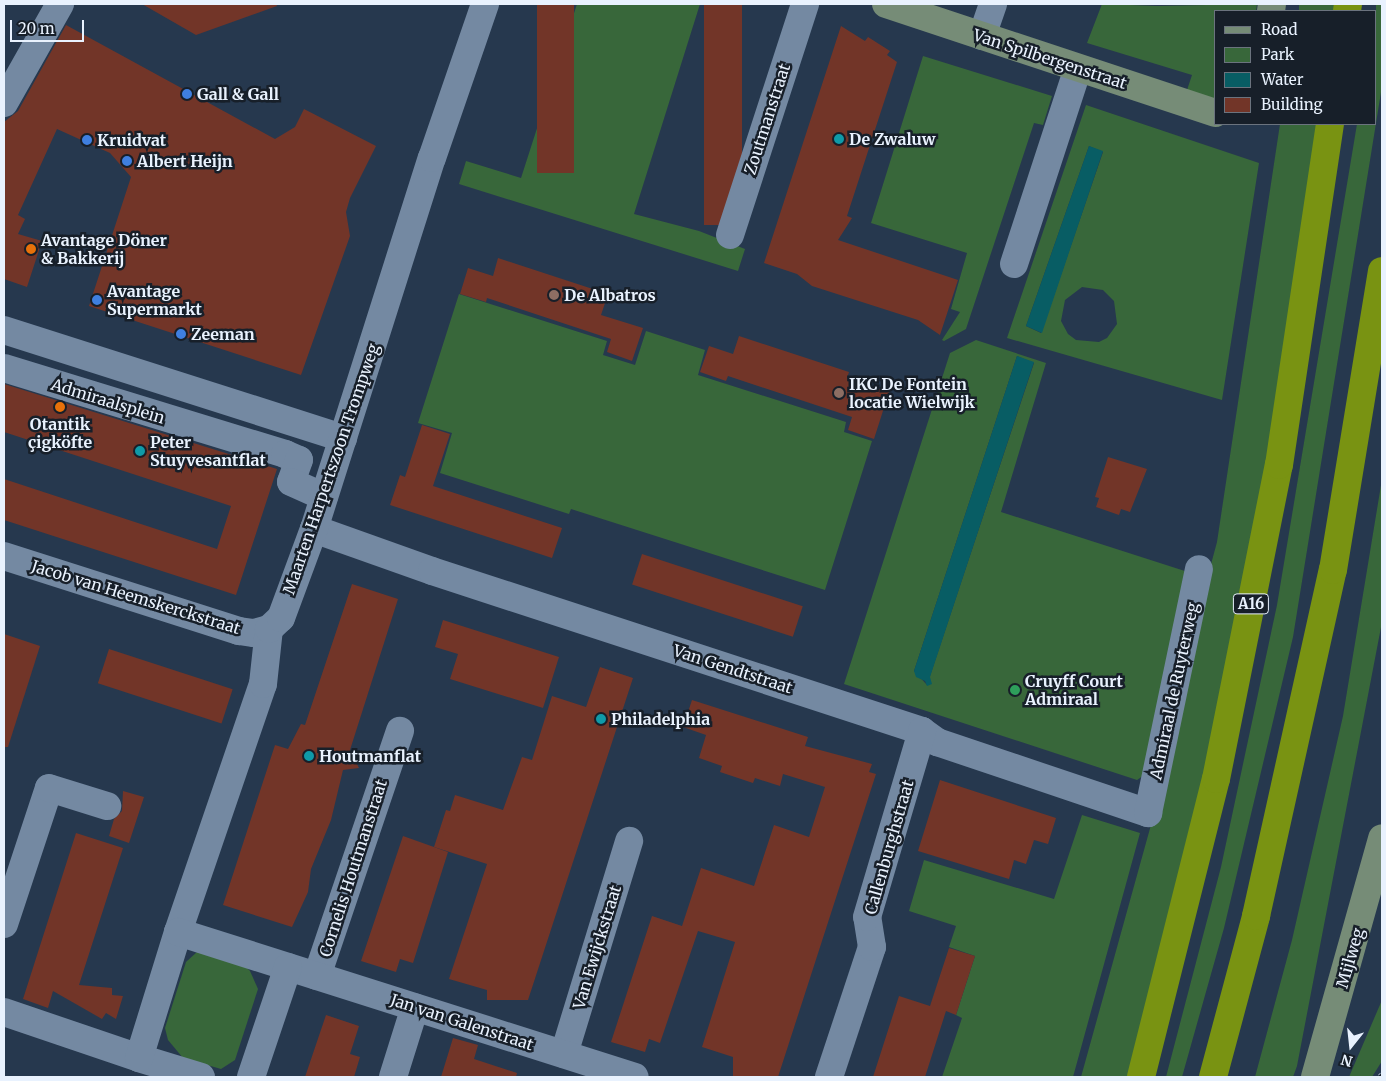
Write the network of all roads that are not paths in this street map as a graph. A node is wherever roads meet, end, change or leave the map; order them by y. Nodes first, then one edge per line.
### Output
1 (60, 4) edge
2 (485, 4) edge
3 (805, 4) edge
4 (886, 4) edge
5 (993, 4) edge
6 (982, 36) junction
7 (1078, 68) junction
8 (4, 102) edge
9 (1214, 112) edge
10 (1330, 125) edge
11 (730, 235) dead end
12 (1014, 264) dead end
13 (1382, 271) edge
14 (4, 330) edge
15 (4, 368) edge
16 (343, 438) junction
17 (324, 497) junction
18 (314, 529) junction
19 (4, 556) edge
20 (1199, 569) dead end
21 (269, 629) junction
22 (400, 731) dead end
23 (922, 731) junction
24 (107, 806) dead end
25 (1148, 814) joint
26 (1382, 838) edge
27 (629, 841) dead end
28 (4, 924) edge
29 (178, 932) junction
30 (288, 967) junction
31 (317, 976) junction
32 (415, 1007) junction
33 (4, 1012) edge
34 (564, 1054) junction
35 (139, 1058) junction
36 (201, 1077) edge
37 (251, 1077) edge
38 (393, 1077) edge
39 (635, 1077) edge
40 (829, 1077) edge
41 (1141, 1077) edge
42 (1213, 1077) edge
43 (1316, 1077) edge

1 - 8 street
2 - 16 street, Maarten Harpertszoon Trompweg
3 - 11 street, Zoutmanstraat
4 - 6 street, Van Spilbergenstraat
5 - 6 street
6 - 7 street, Van Spilbergenstraat
7 - 9 street, Van Spilbergenstraat
7 - 12 street
10 - 41 highway, A16
13 - 42 highway
14 - 16 street
15 - 17 street, Admiraalsplein
16 - 17 street, Maarten Harpertszoon Trompweg
17 - 18 street, Maarten Harpertszoon Trompweg
18 - 21 street, Maarten Harpertszoon Trompweg
18 - 23 street, Van Gendtstraat
19 - 21 street, Jacob van Heemskerckstraat
20 - 25 street, Admiraal de Ruyterweg
21 - 29 street
22 - 31 street, Cornelis Houtmanstraat
23 - 25 street, Van Gendtstraat
23 - 40 street, Callenburghstraat
24 - 28 street
26 - 43 street, Mijlweg
27 - 34 street, Van Ewijckstraat
29 - 30 street
29 - 35 street
30 - 31 street, Jan van Galenstraat
30 - 37 street
31 - 32 street, Jan van Galenstraat
32 - 34 street, Jan van Galenstraat
32 - 38 street
33 - 35 street
34 - 39 street, Jan van Galenstraat
35 - 36 street

